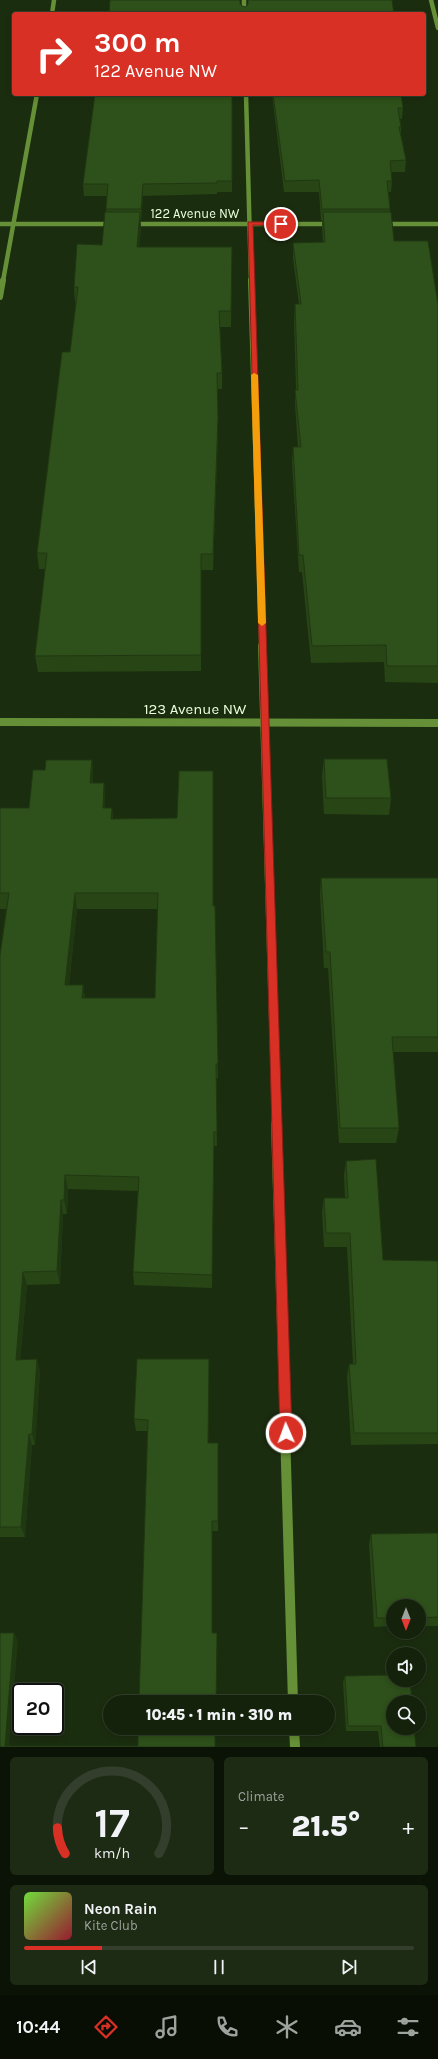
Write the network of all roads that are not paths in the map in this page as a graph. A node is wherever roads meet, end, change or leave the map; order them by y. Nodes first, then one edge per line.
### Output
1 (54, 0) edge
2 (244, 0) edge
3 (432, 0) edge
4 (52, 12) edge
5 (244, 12) edge
6 (438, 28) edge
7 (37, 96) edge
8 (246, 96) edge
9 (0, 224) edge
10 (14, 224) junction
11 (116, 224) edge
12 (124, 224) edge
13 (250, 224) junction
14 (336, 224) edge
15 (375, 224) edge
16 (438, 224) edge
17 (0, 296) edge
18 (0, 722) edge
19 (265, 722) junction
20 (438, 723) edge
21 (294, 1695) edge
22 (294, 1735) edge
23 (295, 1747) edge

1 - 4 street
2 - 5 street
3 - 6 street
7 - 10 street
8 - 13 street
9 - 10 street
10 - 11 street
10 - 17 street
12 - 13 street, 122 Avenue NW
13 - 14 street, 122 Avenue NW
13 - 19 street
15 - 16 street
18 - 19 street, 123 Avenue NW
19 - 20 street, 123 Avenue NW
19 - 21 street
22 - 23 street

